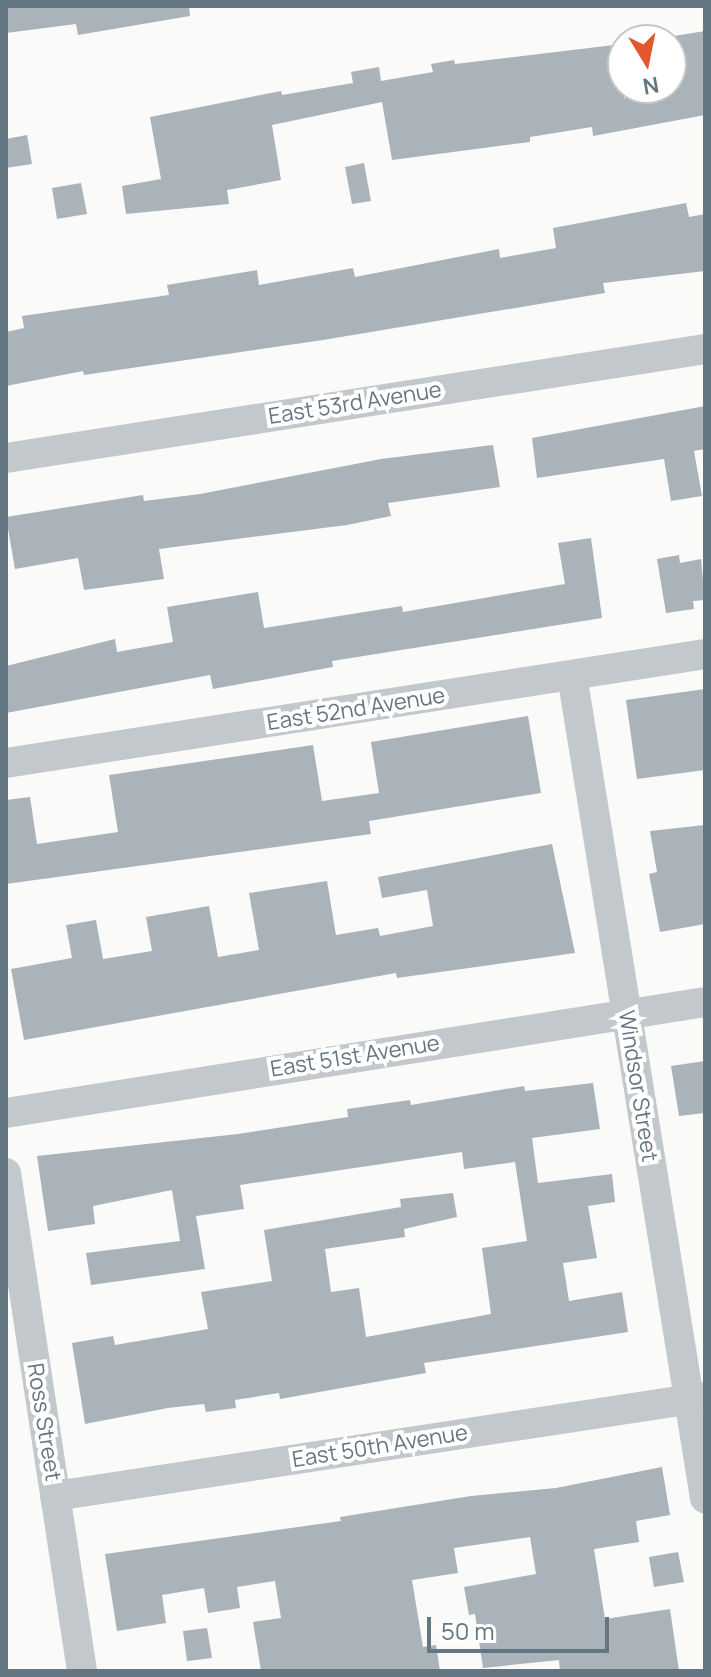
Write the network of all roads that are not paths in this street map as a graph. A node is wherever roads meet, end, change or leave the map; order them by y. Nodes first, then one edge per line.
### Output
1 (705, 349) edge
2 (6, 458) edge
3 (705, 654) edge
4 (572, 675) junction
5 (6, 763) edge
6 (705, 1002) edge
7 (627, 1014) junction
8 (6, 1113) edge
9 (6, 1173) edge
10 (697, 1398) edge
11 (55, 1496) junction
12 (705, 1498) edge
13 (82, 1671) edge

1 - 2 street, East 53rd Avenue
3 - 4 street, East 52nd Avenue
4 - 5 street, East 52nd Avenue
4 - 7 street, Windsor Street
6 - 7 street, East 51st Avenue
7 - 8 street, East 51st Avenue
7 - 10 street, Windsor Street
9 - 11 street, Ross Street
10 - 11 street, East 50th Avenue
10 - 12 street, Windsor Street
11 - 13 street, Ross Street

